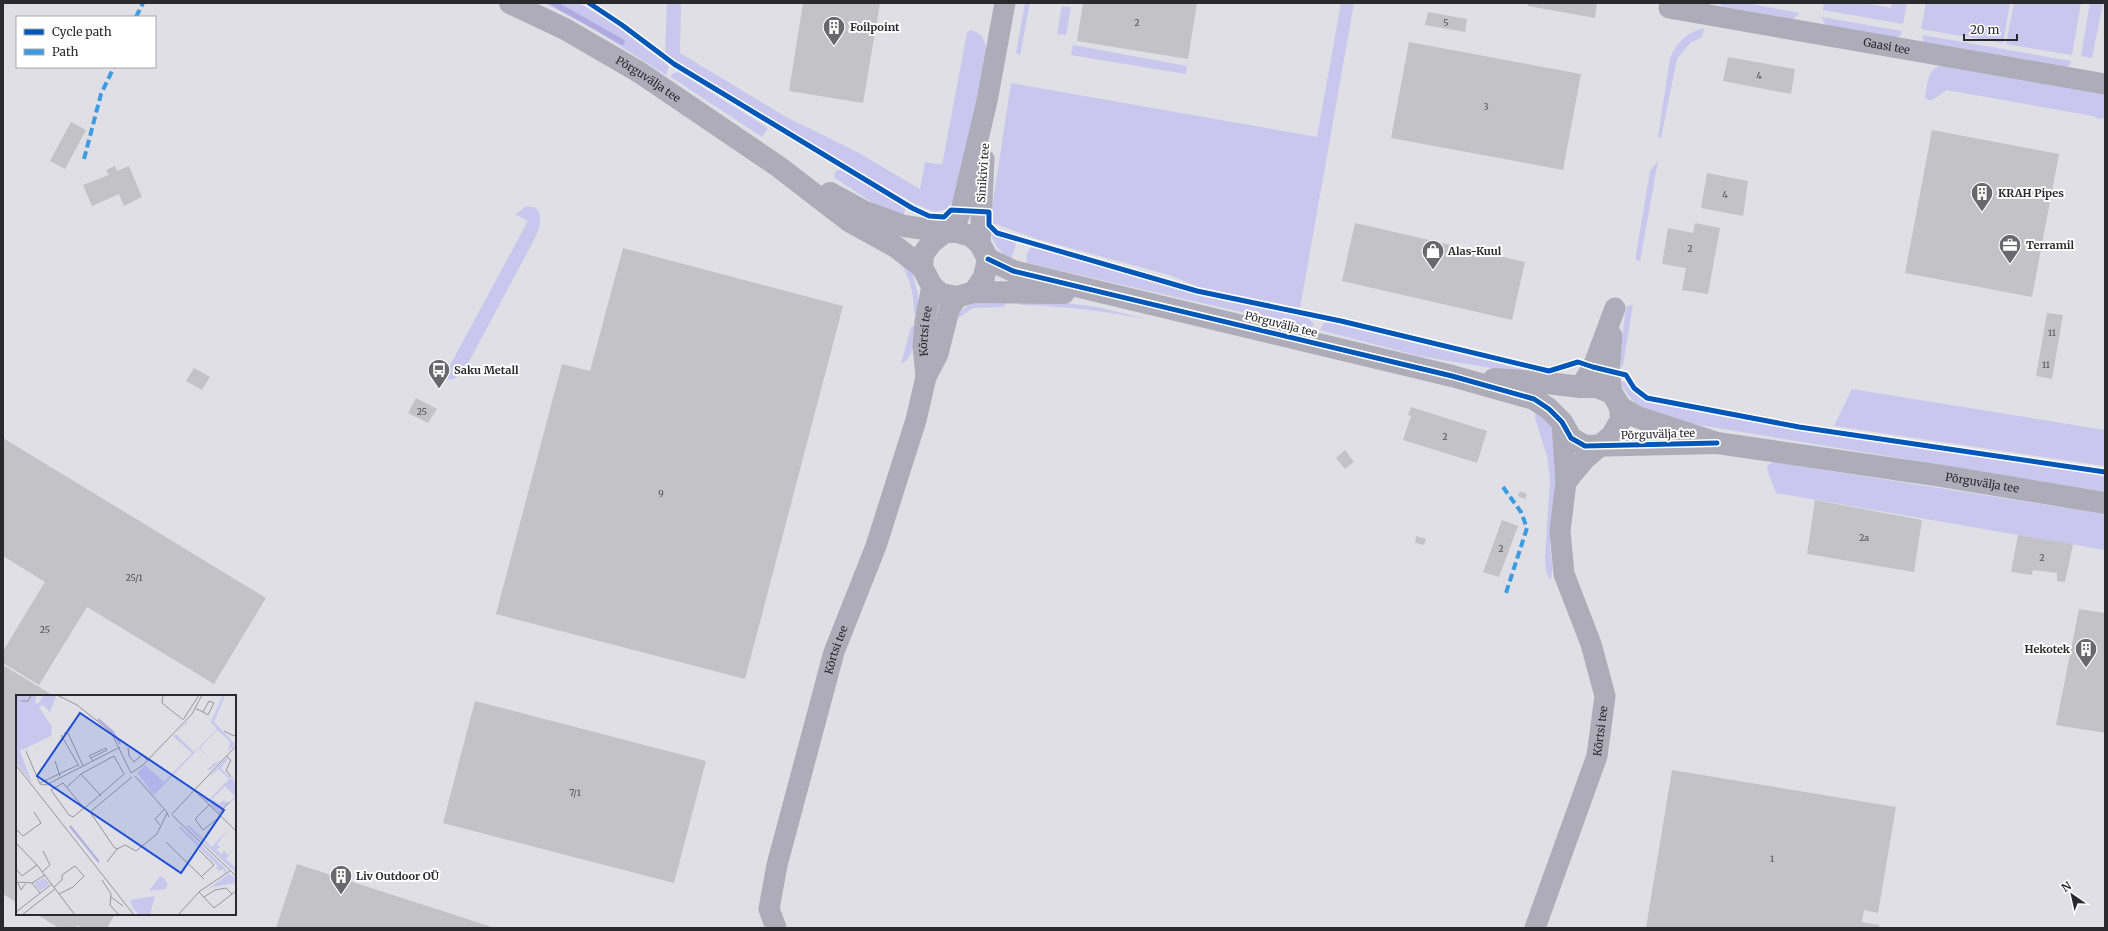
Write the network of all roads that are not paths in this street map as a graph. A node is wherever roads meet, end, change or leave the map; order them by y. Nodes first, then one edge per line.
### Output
1 (510, 3) edge
2 (1004, 3) edge
3 (1668, 8) dead end
4 (2105, 84) edge
5 (987, 101) junction
6 (779, 167) junction
7 (945, 232) junction
8 (984, 252) junction
9 (922, 267) junction
10 (932, 286) junction
11 (965, 294) junction
12 (1110, 295) junction
13 (1452, 376) junction
14 (926, 378) junction
15 (1580, 387) junction
16 (1616, 400) junction
17 (1562, 422) junction
18 (1717, 443) junction
19 (1600, 446) junction
20 (1566, 482) junction
21 (2105, 503) edge
22 (776, 928) edge
23 (1535, 928) edge

1 - 6 street, Põrguvälja tee
2 - 5 street, Sinikivi tee
3 - 4 street, Gaasi tee
5 - 7 street, Sinikivi tee
5 - 8 street, Sinikivi tee
6 - 7 street, Põrguvälja tee
6 - 9 street, Põrguvälja tee
7 - 8 street
7 - 9 street
8 - 11 street
8 - 12 street, Põrguvälja tee
9 - 10 street
10 - 11 street
10 - 14 street, Kõrtsi tee
11 - 12 street, Põrguvälja tee
11 - 14 street, Kõrtsi tee
12 - 13 street, Põrguvälja tee
13 - 15 street, Põrguvälja tee
13 - 17 street, Põrguvälja tee
14 - 22 street, Kõrtsi tee
15 - 16 street
15 - 16 street
15 - 17 street
16 - 18 street, Põrguvälja tee
16 - 19 street
17 - 19 street
17 - 20 street, Kõrtsi tee
18 - 19 street, Põrguvälja tee
18 - 21 street, Põrguvälja tee
19 - 20 street
20 - 23 street, Kõrtsi tee

